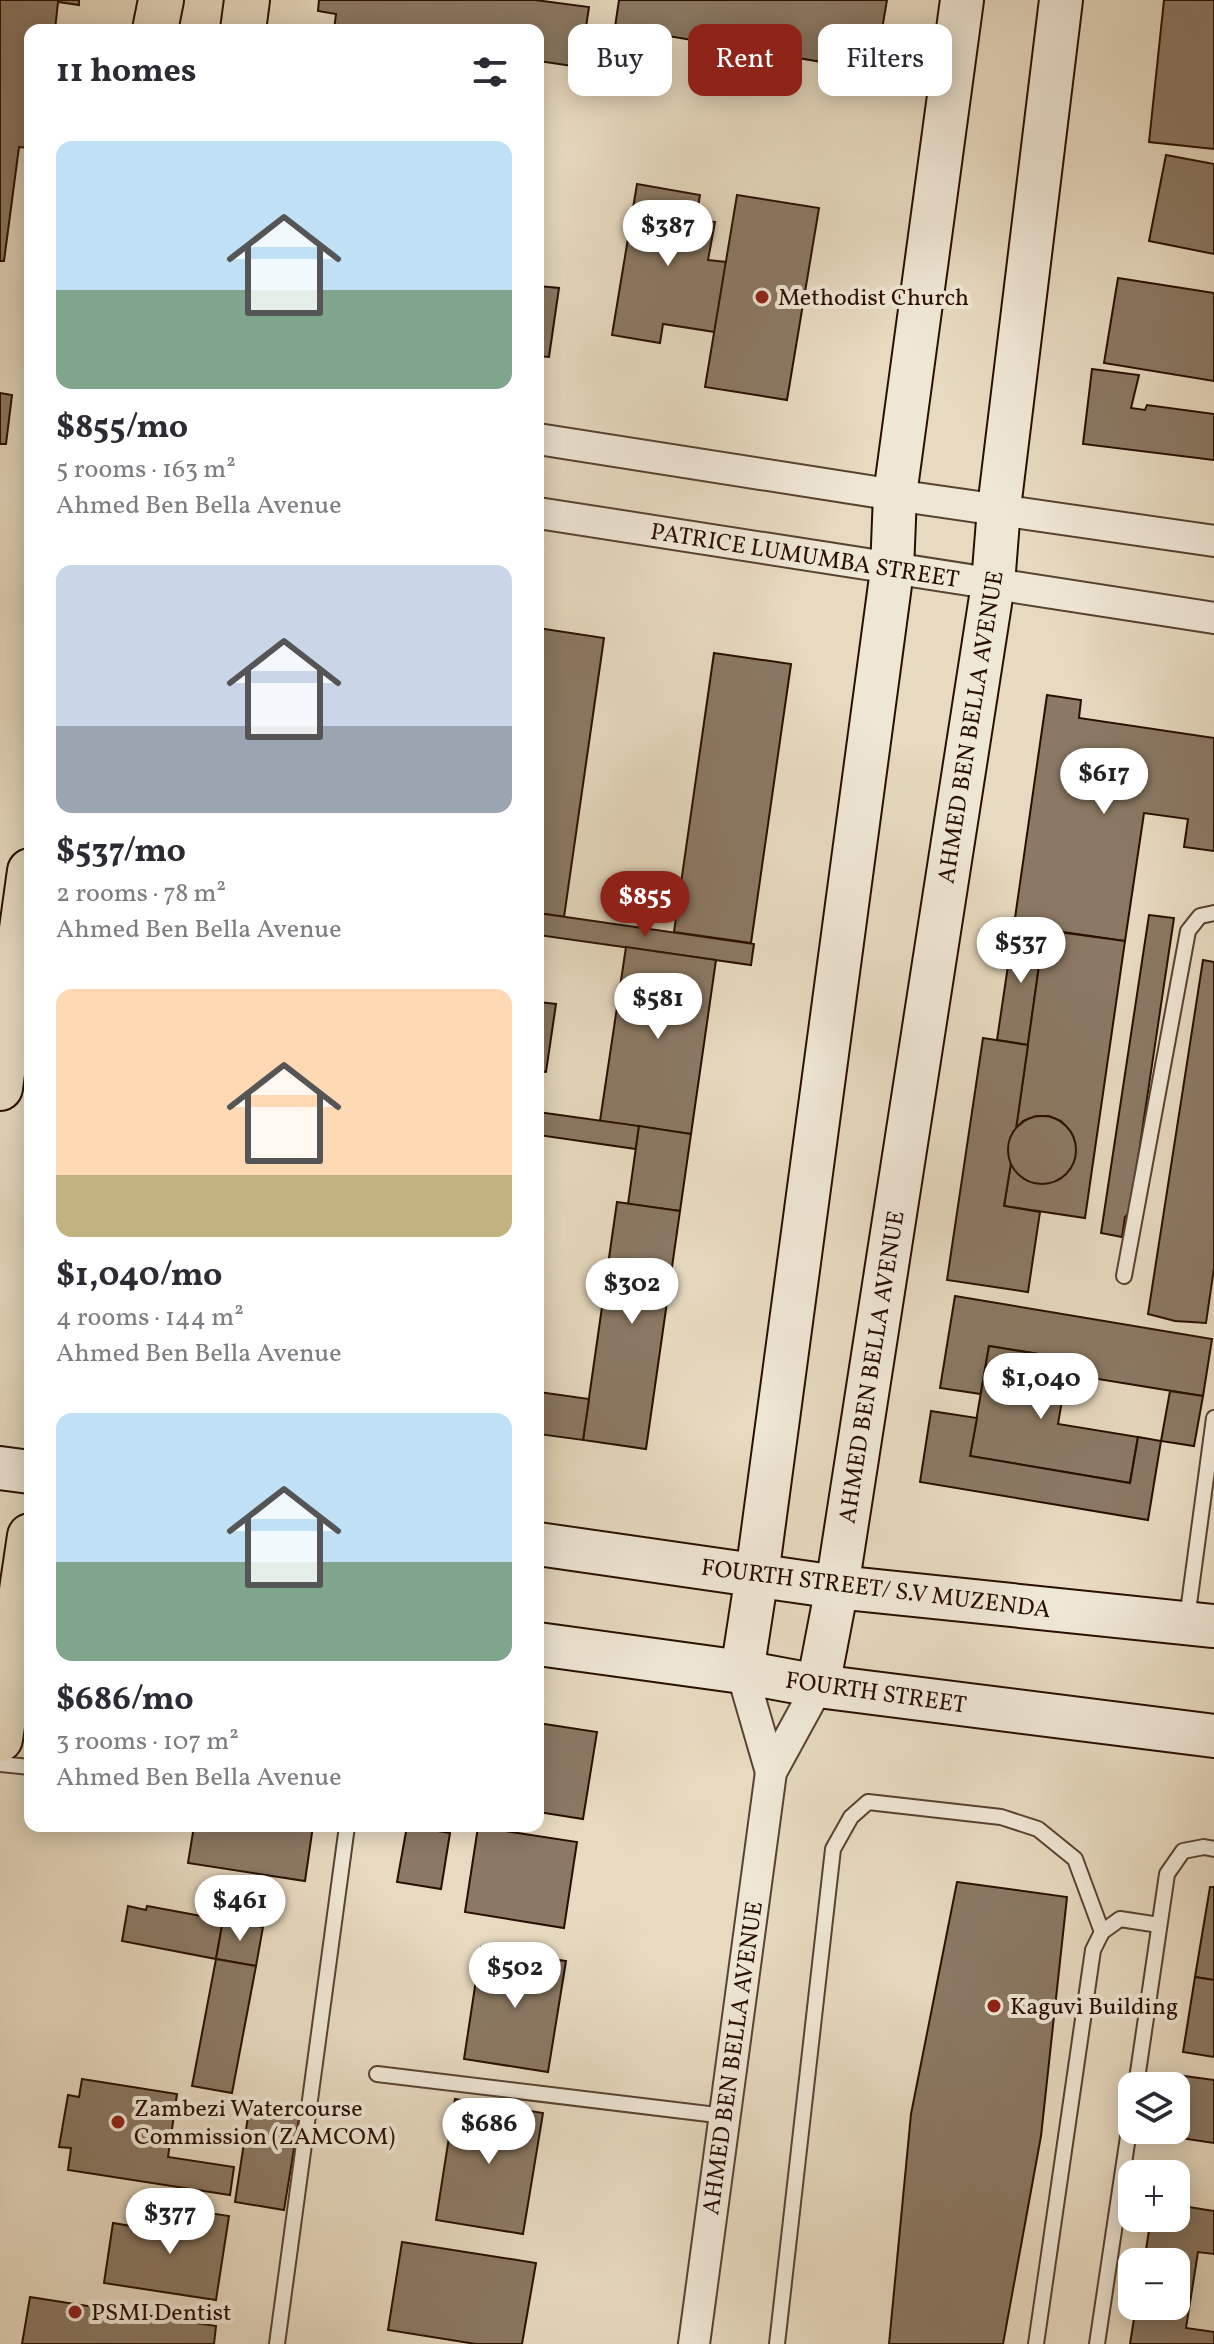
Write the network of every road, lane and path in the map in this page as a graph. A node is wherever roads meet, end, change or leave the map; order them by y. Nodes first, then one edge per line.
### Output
1 (161, 0) edge
2 (247, 0) edge
3 (962, 0) edge
4 (1061, 0) edge
5 (156, 24) edge
6 (244, 24) edge
7 (544, 440) edge
8 (895, 495) junction
9 (999, 508) junction
10 (544, 514) edge
11 (1214, 541) edge
12 (892, 570) junction
13 (993, 584) junction
14 (1214, 618) edge
15 (1214, 913) edge
16 (24, 914) edge
17 (0, 1088) edge
18 (1124, 1276) dead end
19 (1214, 1418) edge
20 (0, 1468) edge
21 (24, 1471) edge
22 (544, 1545) edge
23 (21, 1562) edge
24 (757, 1575) junction
25 (837, 1587) junction
26 (1200, 1625) edge
27 (22, 1638) edge
28 (544, 1645) edge
29 (742, 1672) junction
30 (818, 1686) junction
31 (1214, 1736) edge
32 (0, 1739) edge
33 (0, 1764) edge
34 (24, 1766) edge
35 (771, 1772) junction
36 (346, 1832) edge
37 (1214, 1849) edge
38 (1159, 1925) junction
39 (1102, 1932) junction
40 (1138, 2072) edge
41 (377, 2074) dead end
42 (725, 2116) junction
43 (1127, 2144) edge
44 (277, 2344) edge
45 (694, 2344) edge
46 (777, 2344) edge
47 (1036, 2344) edge
48 (1097, 2344) edge

1 - 5 highway
2 - 6 highway
3 - 8 street, AHMED BEN BELLA AVENUE
4 - 9 street, AHMED BEN BELLA AVENUE
7 - 8 street
8 - 9 street
8 - 12 street, AHMED BEN BELLA AVENUE
9 - 11 street
9 - 13 street, AHMED BEN BELLA AVENUE
10 - 12 street, PATRICE LUMUMBA STREET
12 - 13 street, PATRICE LUMUMBA STREET
12 - 24 street, AHMED BEN BELLA AVENUE
13 - 14 street, PATRICE LUMUMBA STREET
13 - 25 street, AHMED BEN BELLA AVENUE
15 - 18 lane
16 - 17 highway
19 - 26 lane
20 - 21 street
22 - 24 street, FOURTH STREET/ S.V MUZENDA
23 - 27 highway
24 - 25 street, FOURTH STREET/ S.V MUZENDA
24 - 29 street, AHMED BEN BELLA AVENUE
25 - 26 street, FOURTH STREET/ S.V MUZENDA
25 - 30 street, AHMED BEN BELLA AVENUE
27 - 32 highway
28 - 29 street, FOURTH STREET
29 - 30 street, FOURTH STREET
29 - 35 street, AHMED BEN BELLA AVENUE
30 - 31 street, FOURTH STREET
30 - 35 street, AHMED BEN BELLA AVENUE
33 - 34 lane
35 - 42 street, AHMED BEN BELLA AVENUE
36 - 44 lane
37 - 38 lane
38 - 39 lane
38 - 40 lane
39 - 46 lane
39 - 47 lane
41 - 42 lane
42 - 45 street, AHMED BEN BELLA AVENUE
43 - 48 lane

